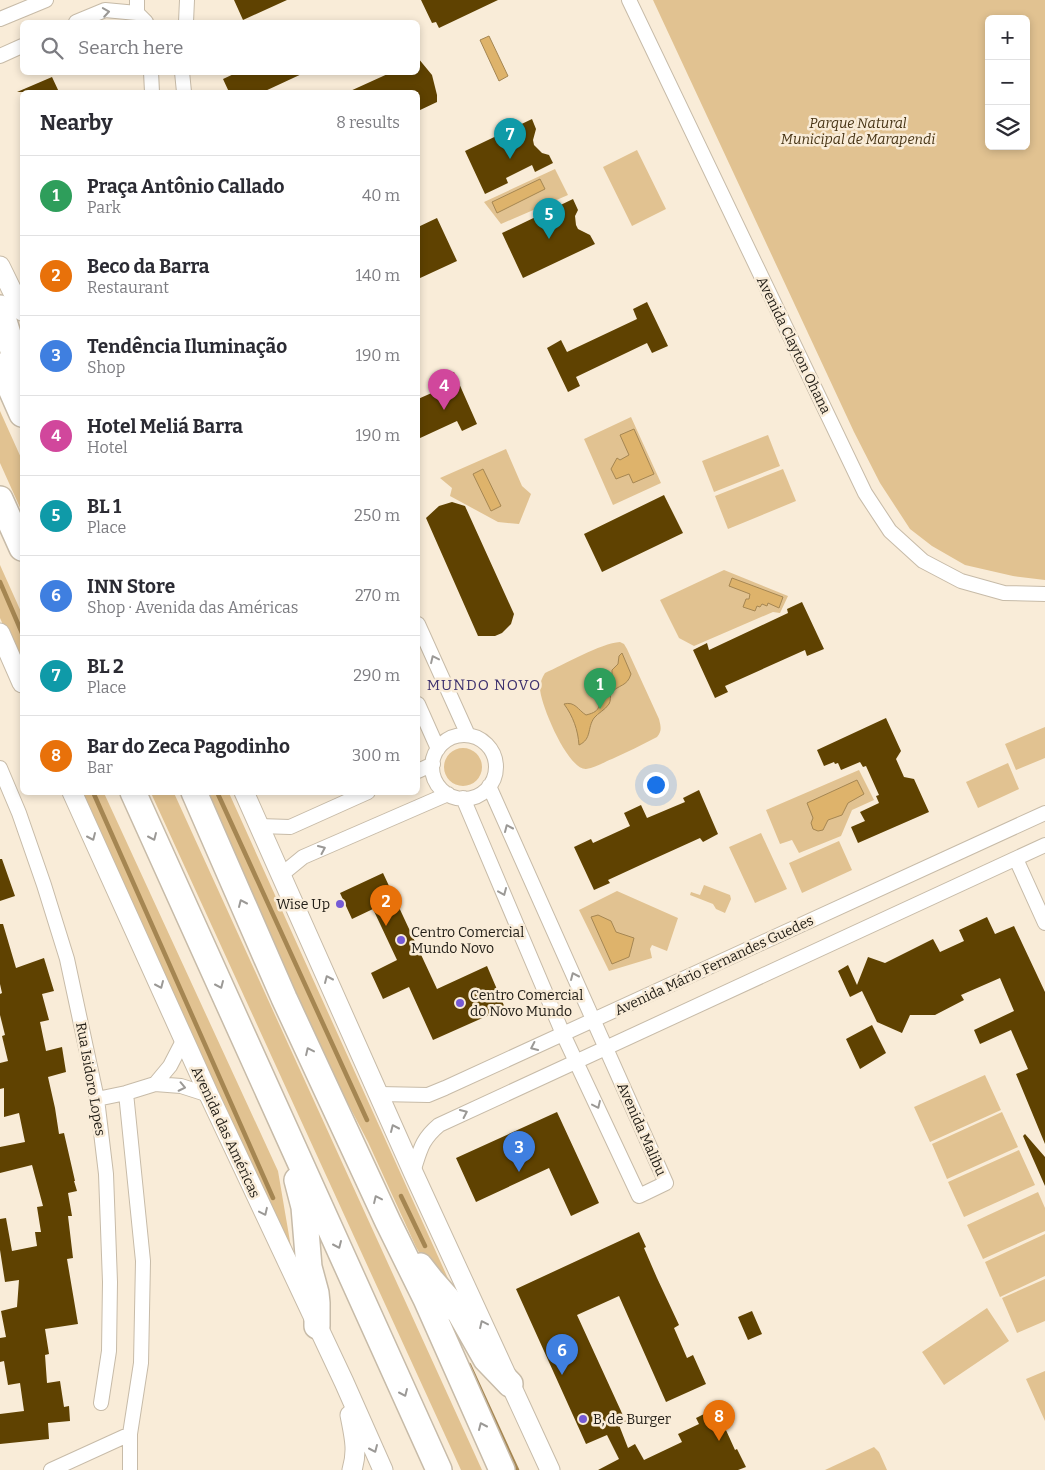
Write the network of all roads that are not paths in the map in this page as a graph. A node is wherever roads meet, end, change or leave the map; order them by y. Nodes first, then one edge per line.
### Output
1 (46, 0) edge
2 (187, 0) edge
3 (629, 0) edge
4 (140, 12) edge
5 (0, 20) edge
6 (81, 20) edge
7 (186, 20) edge
8 (20, 47) edge
9 (0, 56) edge
10 (151, 75) edge
11 (182, 75) edge
12 (152, 90) edge
13 (184, 90) edge
14 (0, 266) edge
15 (20, 307) edge
16 (0, 308) edge
17 (0, 365) edge
18 (20, 373) edge
19 (20, 410) edge
20 (0, 498) edge
21 (20, 543) edge
22 (1045, 594) edge
23 (420, 628) edge
24 (0, 633) edge
25 (20, 678) edge
26 (420, 708) edge
27 (468, 735) junction
28 (438, 749) junction
29 (433, 764) junction
30 (0, 768) edge
31 (420, 770) edge
32 (489, 786) junction
33 (448, 794) junction
34 (73, 795) edge
35 (134, 795) edge
36 (195, 795) edge
37 (245, 795) edge
38 (361, 795) edge
39 (463, 798) junction
40 (1045, 813) edge
41 (259, 826) junction
42 (1045, 845) edge
43 (1016, 859) junction
44 (281, 875) junction
45 (1045, 923) edge
46 (594, 1020) junction
47 (563, 1034) junction
48 (184, 1039) junction
49 (606, 1047) junction
50 (576, 1061) junction
51 (155, 1084) junction
52 (126, 1094) junction
53 (379, 1094) junction
54 (209, 1095) junction
55 (97, 1099) junction
56 (289, 1136) junction
57 (413, 1172) junction
58 (388, 1222) junction
59 (317, 1326) junction
60 (344, 1382) junction
61 (510, 1384) junction
62 (101, 1403) dead end
63 (130, 1434) junction
64 (51, 1470) edge
65 (130, 1470) edge
66 (352, 1470) edge
67 (383, 1470) edge
68 (439, 1470) edge
69 (502, 1470) edge
70 (550, 1470) edge

1 - 5 street
2 - 7 street
3 - 22 street, Avenida Clayton Ohana
6 -> 4 street
8 - 9 street
10 - 12 street
11 - 13 street
14 - 15 main road
16 - 18 highway
17 - 19 highway
20 - 21 highway
27 -> 23 street
24 - 25 main road
26 - 28 street
27 - 28 street
27 - 32 street
28 - 29 street
29 - 31 street
29 - 33 street
30 - 55 street, Rua Isidoro Lopes
32 - 39 street
46 -> 32 street, Avenida Malibu
33 - 39 street
44 -> 33 street
34 -> 48 main road, Avenida das Américas
35 -> 56 highway
58 -> 36 highway
37 - 41 main road
38 - 41 street
39 -> 47 street, Avenida Malibu
40 - 46 street, Avenida Mário Fernandes Guedes
41 - 44 main road
42 - 43 street
43 - 45 street
43 - 49 street
53 -> 44 main road
46 - 47 street, Avenida Mário Fernandes Guedes
46 - 49 street, Avenida Malibu
47 - 50 street, Avenida Malibu
47 -> 53 street, Avenida Mário Fernandes Guedes
48 - 51 street
48 - 54 main road, Avenida das Américas
49 - 50 street
50 -> 49 street, Avenida Malibu
57 -> 50 street
51 - 52 street
51 -> 54 street
52 - 55 street
52 - 63 street
57 -> 53 main road
54 -> 59 main road, Avenida das Américas
55 - 62 street, Rua Isidoro Lopes
56 - 59 highway
56 -> 68 highway
61 -> 57 main road
58 - 61 highway
69 -> 58 highway
59 - 60 main road, Avenida das Américas
60 - 66 main road
60 -> 67 main road, Avenida das Américas
61 - 70 main road
63 - 64 street
63 - 65 street

